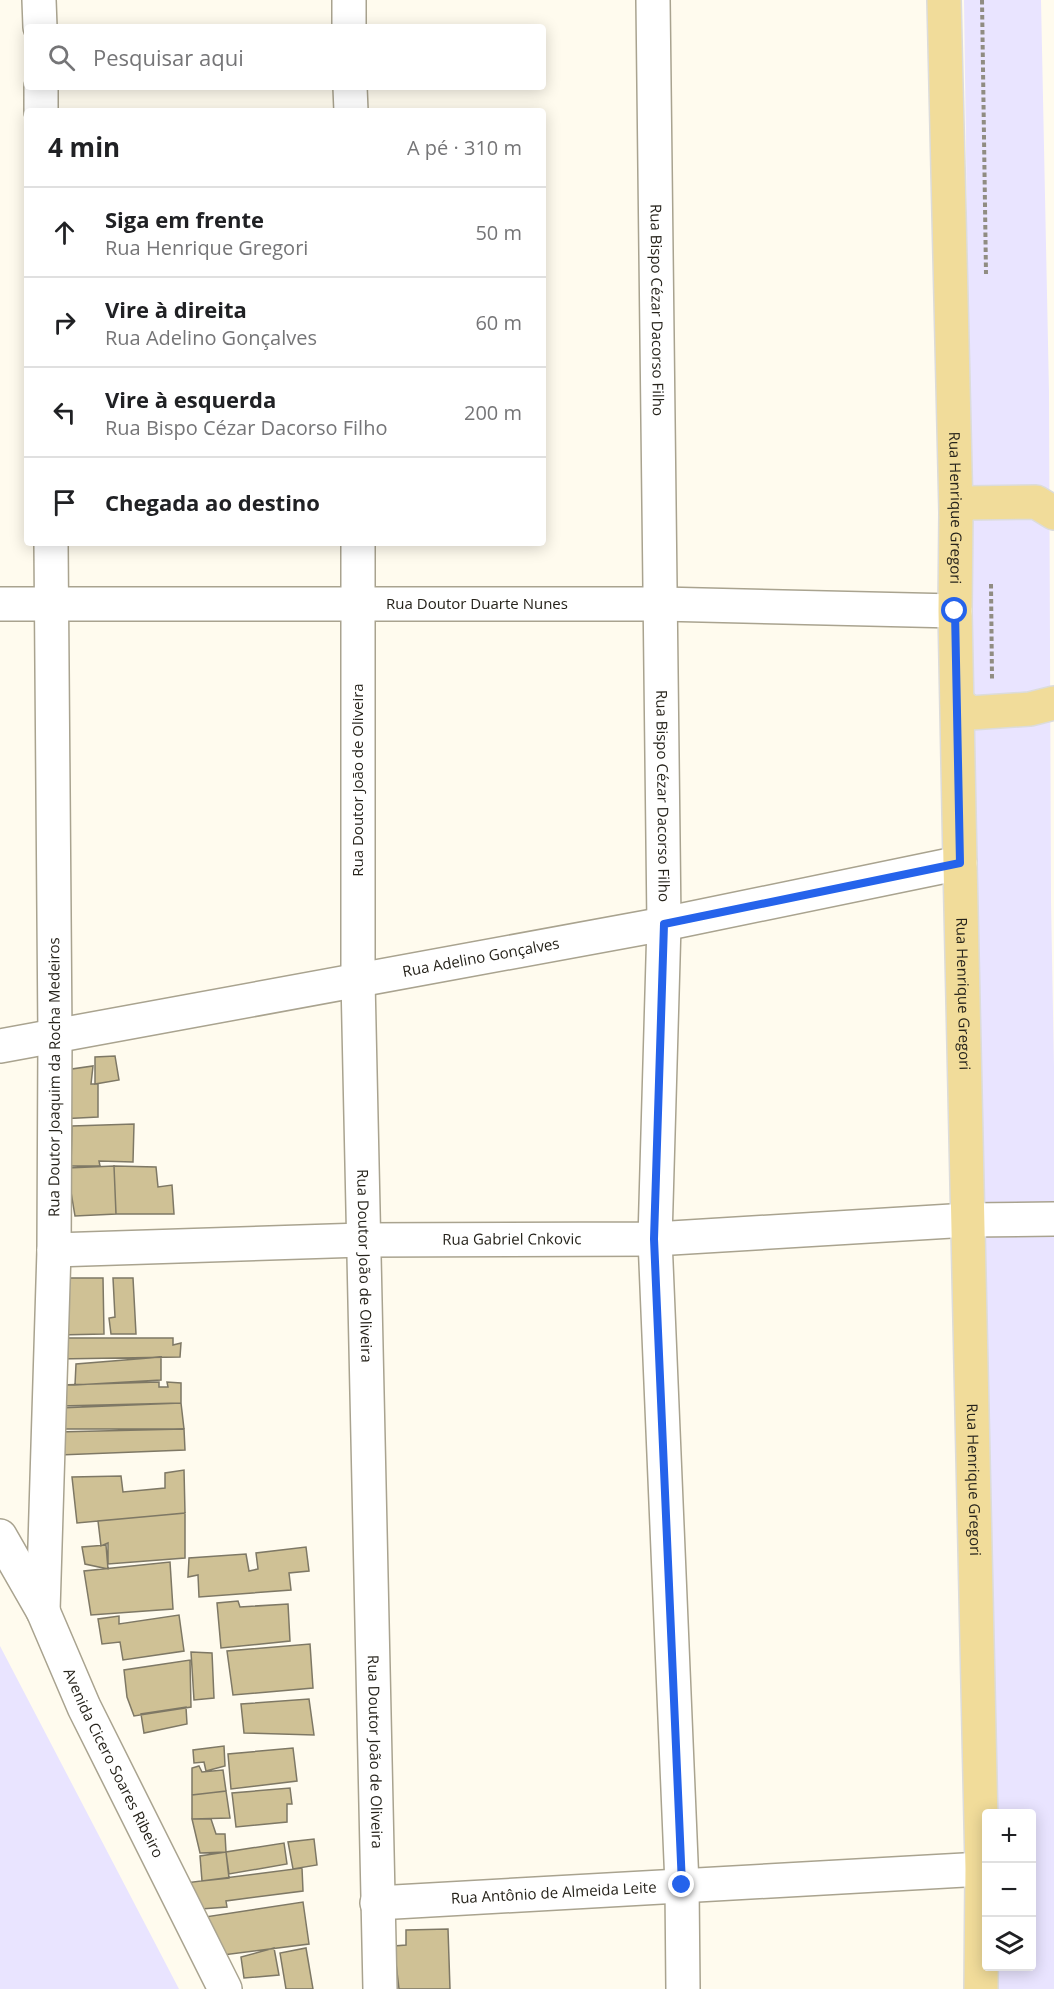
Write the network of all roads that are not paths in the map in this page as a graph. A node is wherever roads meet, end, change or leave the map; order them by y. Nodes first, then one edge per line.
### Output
1 (39, 0) edge
2 (349, 0) edge
3 (654, 0) edge
4 (944, 0) edge
5 (40, 24) edge
6 (349, 24) edge
7 (41, 90) edge
8 (350, 90) edge
9 (41, 108) edge
10 (351, 108) edge
11 (956, 513) junction
12 (1054, 513) edge
13 (51, 546) edge
14 (358, 546) edge
15 (0, 604) edge
16 (359, 604) junction
17 (661, 604) junction
18 (52, 605) junction
19 (955, 611) junction
20 (957, 702) junction
21 (1054, 703) edge
22 (960, 863) junction
23 (664, 924) junction
24 (358, 980) junction
25 (55, 1037) junction
26 (0, 1046) edge
27 (1054, 1219) edge
28 (968, 1220) junction
29 (654, 1239) junction
30 (362, 1240) junction
31 (54, 1250) junction
32 (0, 1536) edge
33 (43, 1611) junction
34 (982, 1869) junction
35 (682, 1885) junction
36 (377, 1904) junction
37 (225, 1989) edge
38 (380, 1989) edge
39 (683, 1989) edge
40 (981, 1989) edge

1 - 5 street
2 - 6 street
3 - 17 street, Rua Bispo Cézar Dacorso Filho
4 - 11 main road, Rua Henrique Gregori
7 - 9 street
8 - 10 street
11 - 12 main road
11 - 19 main road, Rua Henrique Gregori
13 - 18 street, Rua Doutor Joaquim da Rocha Medeiros
14 - 16 street, Rua Doutor João de Oliveira
15 - 18 street, Rua Doutor Duarte Nunes
16 - 17 street, Rua Doutor Duarte Nunes
16 - 18 street, Rua Doutor Duarte Nunes
16 - 24 street, Rua Doutor João de Oliveira
17 - 19 street, Rua Doutor Duarte Nunes
17 - 23 street, Rua Bispo Cézar Dacorso Filho
18 - 25 street, Rua Doutor Joaquim da Rocha Medeiros
19 - 20 main road, Rua Henrique Gregori
20 - 21 main road
20 - 22 main road, Rua Henrique Gregori
22 - 23 street, Rua Adelino Gonçalves
22 - 28 main road, Rua Henrique Gregori
23 - 24 street, Rua Adelino Gonçalves
23 - 29 street, Rua Bispo Cézar Dacorso Filho
24 - 25 street, Rua Adelino Gonçalves
24 - 30 street, Rua Doutor João de Oliveira
25 - 26 street, Rua Adelino Gonçalves
25 - 31 street, Rua Doutor Joaquim da Rocha Medeiros
27 - 28 street, Rua Gabriel Cnkovic
28 - 29 street, Rua Gabriel Cnkovic
28 - 34 main road, Rua Henrique Gregori
29 - 30 street, Rua Gabriel Cnkovic
29 - 35 street, Rua Bispo Cézar Dacorso Filho
30 - 31 street, Rua Gabriel Cnkovic
30 - 36 street, Rua Doutor João de Oliveira
31 - 33 street, Rua Doutor Joaquim da Rocha Medeiros
32 - 33 street, Avenida Cicero Soares Ribeiro
33 - 37 street, Avenida Cicero Soares Ribeiro
34 - 35 street, Rua Antônio de Almeida Leite
34 - 40 main road, Rua Henrique Gregori
35 - 36 street, Rua Antônio de Almeida Leite
35 - 39 street, Rua Bispo Cézar Dacorso Filho
36 - 38 street, Rua Doutor João de Oliveira

